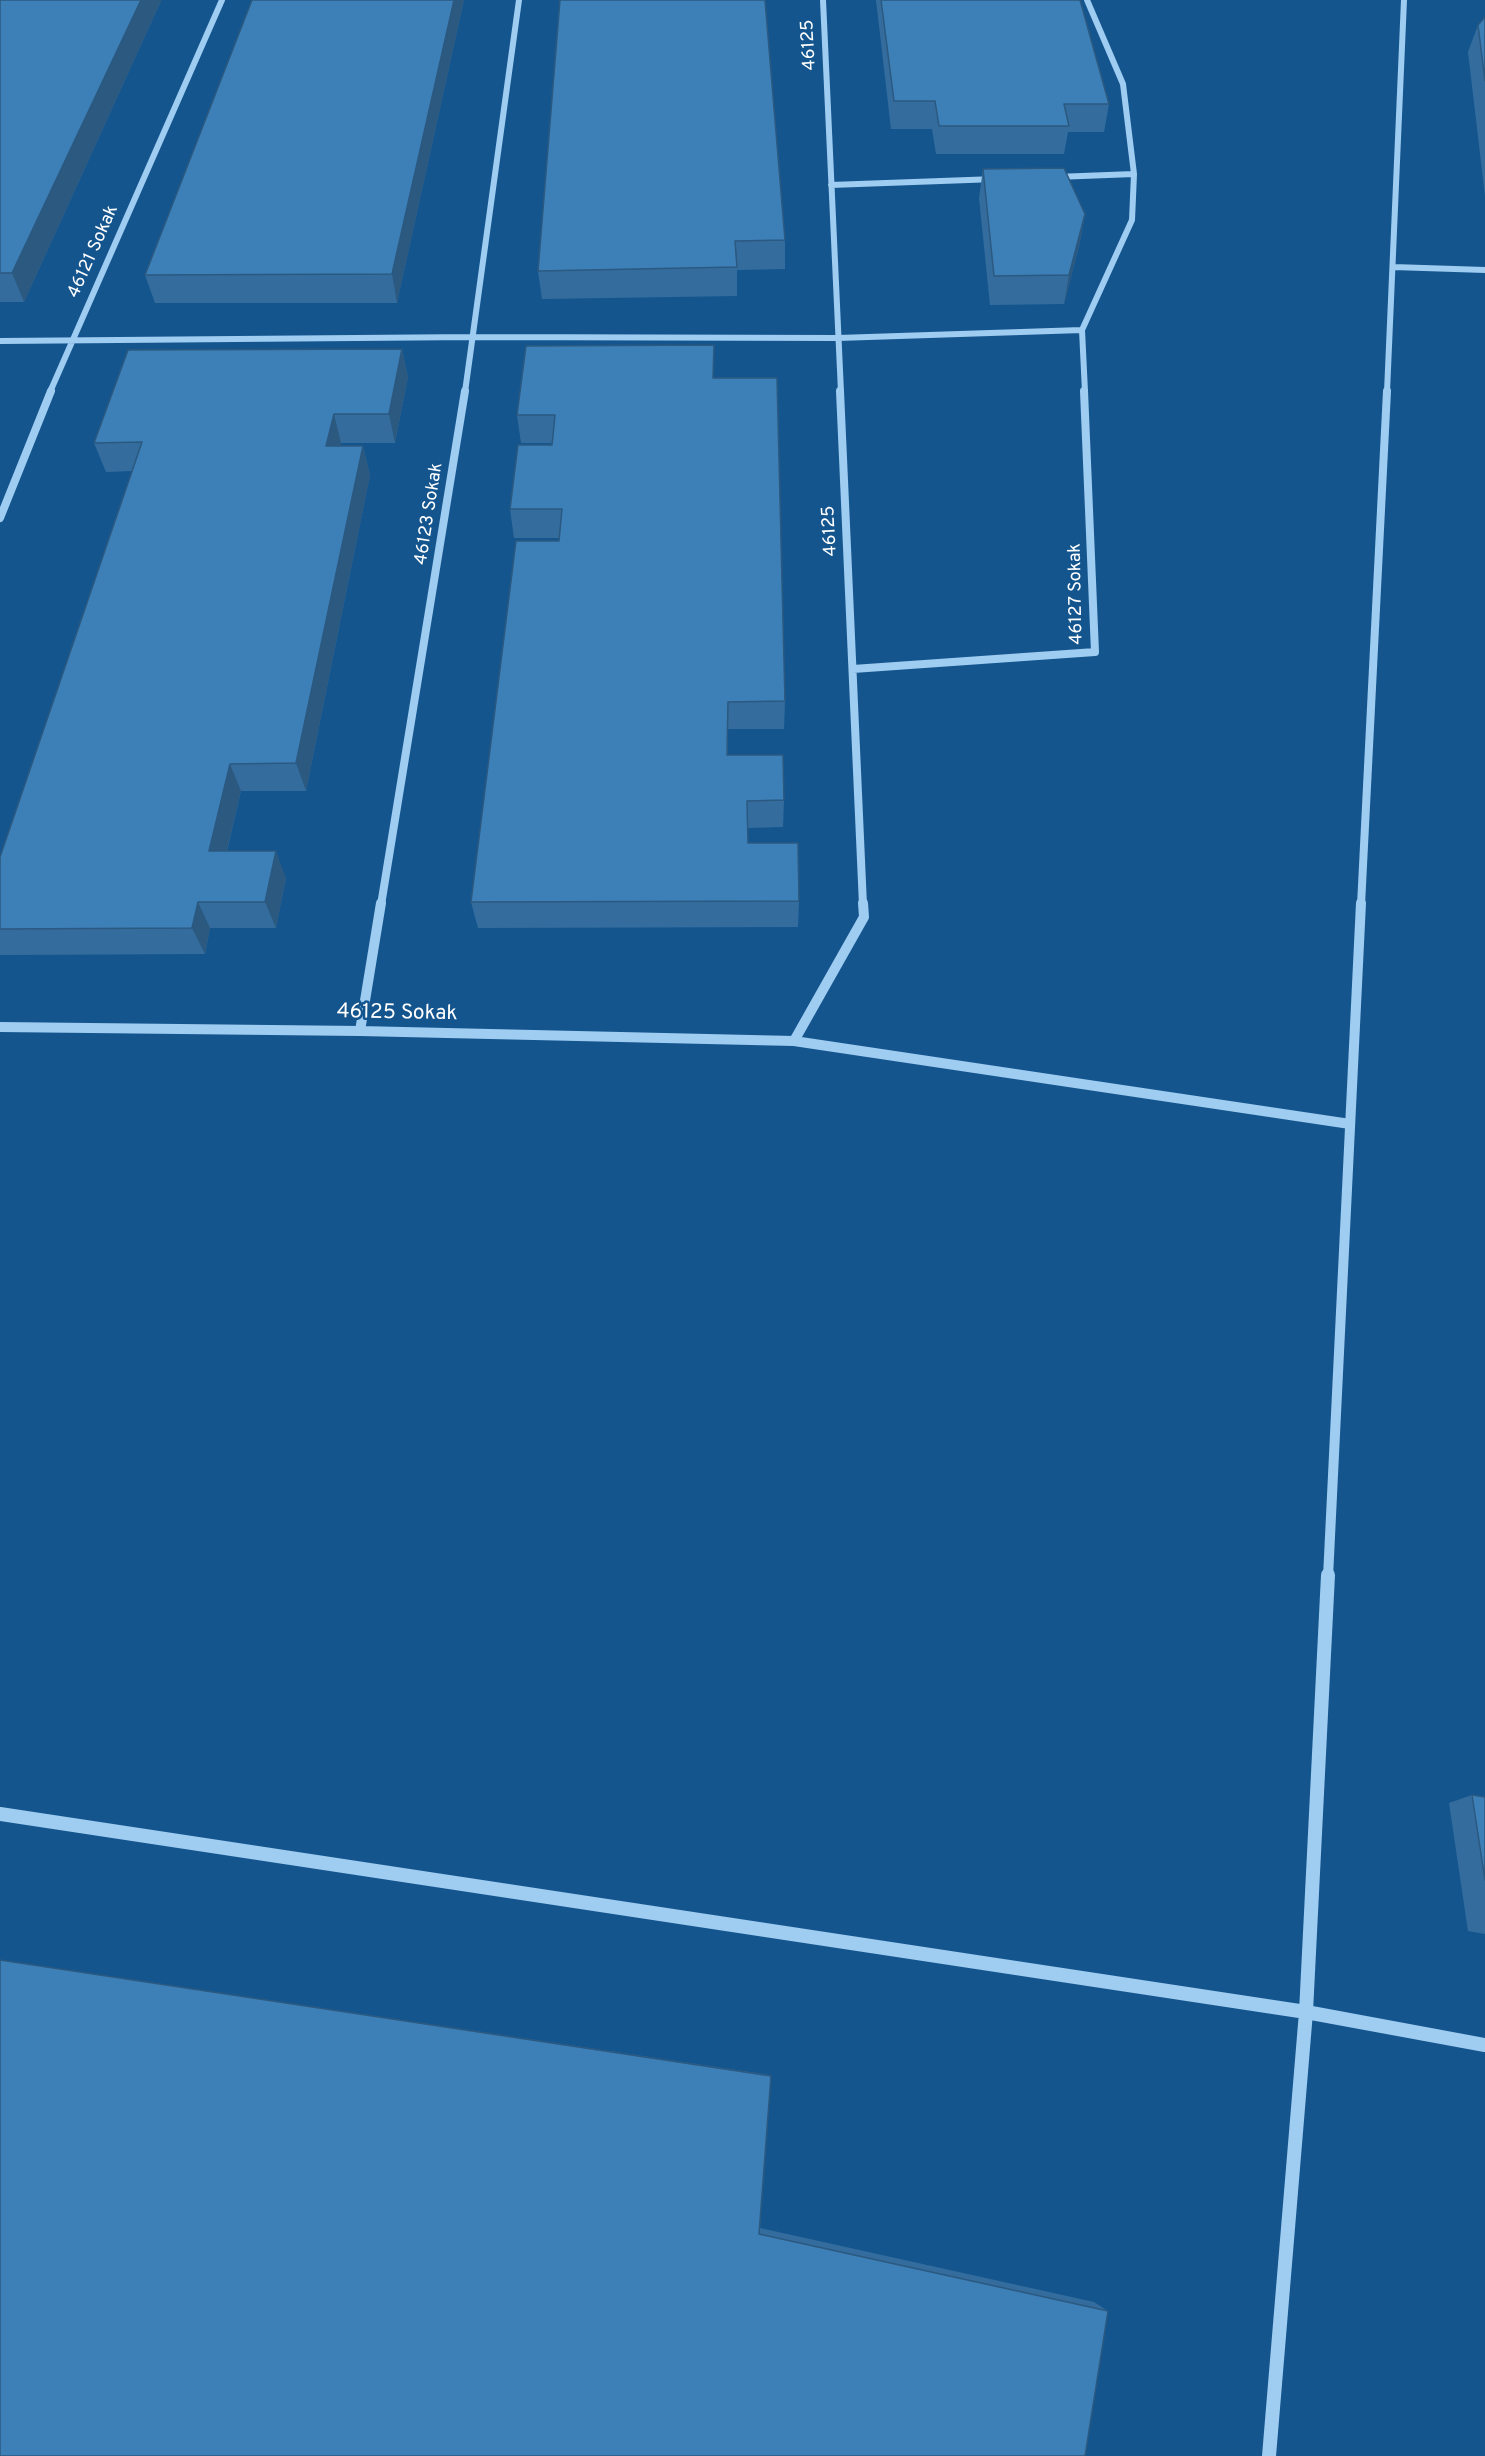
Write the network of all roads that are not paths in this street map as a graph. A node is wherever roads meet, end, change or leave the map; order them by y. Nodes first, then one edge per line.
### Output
1 (222, 0) edge
2 (519, 0) edge
3 (823, 0) edge
4 (1087, 0) edge
5 (1404, 0) edge
6 (1134, 174) junction
7 (1053, 177) edge
8 (1006, 179) edge
9 (831, 185) junction
10 (1393, 267) junction
11 (1485, 270) edge
12 (1082, 330) junction
13 (474, 337) junction
14 (838, 338) junction
15 (0, 341) edge
16 (71, 341) junction
17 (0, 518) edge
18 (852, 669) junction
19 (0, 1027) edge
20 (360, 1031) junction
21 (794, 1041) junction
22 (1350, 1124) junction
23 (0, 1814) edge
24 (1306, 2012) junction
25 (1485, 2045) edge
26 (1269, 2456) edge

1 - 16 street, 46121 Sokak
2 - 13 street, 46123 Sokak
3 - 9 street, 46125
4 - 6 street, 46127 Sokak
5 - 10 street
6 - 7 street
6 - 12 street, 46127 Sokak
8 - 9 street
9 - 14 street, 46125
10 - 11 street
10 - 22 street
12 - 14 street
12 - 18 street, 46127 Sokak
13 - 14 street
13 - 16 street
13 - 20 street, 46123 Sokak
14 - 18 street, 46125
15 - 16 street
16 - 17 street, 46121 Sokak
18 - 21 street, 46125
19 - 20 street, 46125 Sokak
20 - 21 street, 46125 Sokak
21 - 22 street, 46125 Sokak
22 - 24 street
23 - 24 street
24 - 25 street
24 - 26 street

